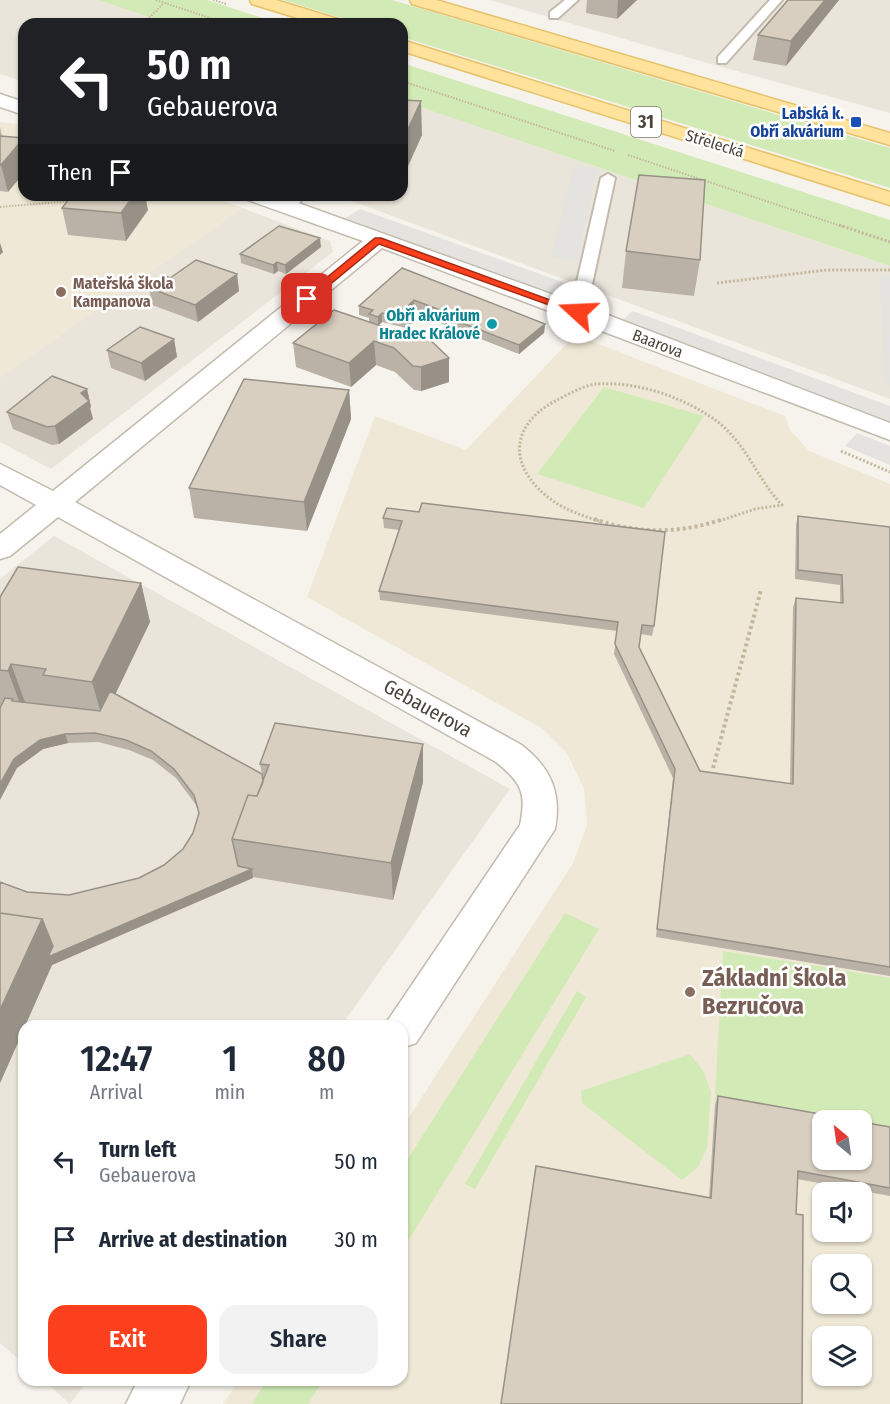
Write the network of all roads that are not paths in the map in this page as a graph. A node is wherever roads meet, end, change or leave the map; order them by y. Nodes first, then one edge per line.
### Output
1 (258, 0) edge
2 (418, 0) edge
3 (572, 0) edge
4 (776, 0) edge
5 (554, 15) dead end
6 (316, 18) edge
7 (408, 47) edge
8 (722, 60) dead end
9 (0, 100) edge
10 (18, 107) edge
11 (890, 139) edge
12 (608, 178) dead end
13 (890, 199) edge
14 (293, 201) edge
15 (378, 240) junction
16 (578, 312) junction
17 (890, 432) edge
18 (0, 473) edge
19 (57, 503) junction
20 (0, 549) edge
21 (408, 1021) edge
22 (163, 1386) edge
23 (151, 1404) edge

1 - 6 main road
2 - 11 main road
3 - 5 lane
4 - 8 lane
7 - 13 main road, Střelecká / 31
9 - 10 street
12 - 16 lane
14 - 15 street, Baarova
15 - 16 street, Baarova
15 - 19 street
16 - 17 street, Baarova
18 - 19 street, Gebauerova
19 - 20 street
19 - 21 street, Gebauerova
22 - 23 street

